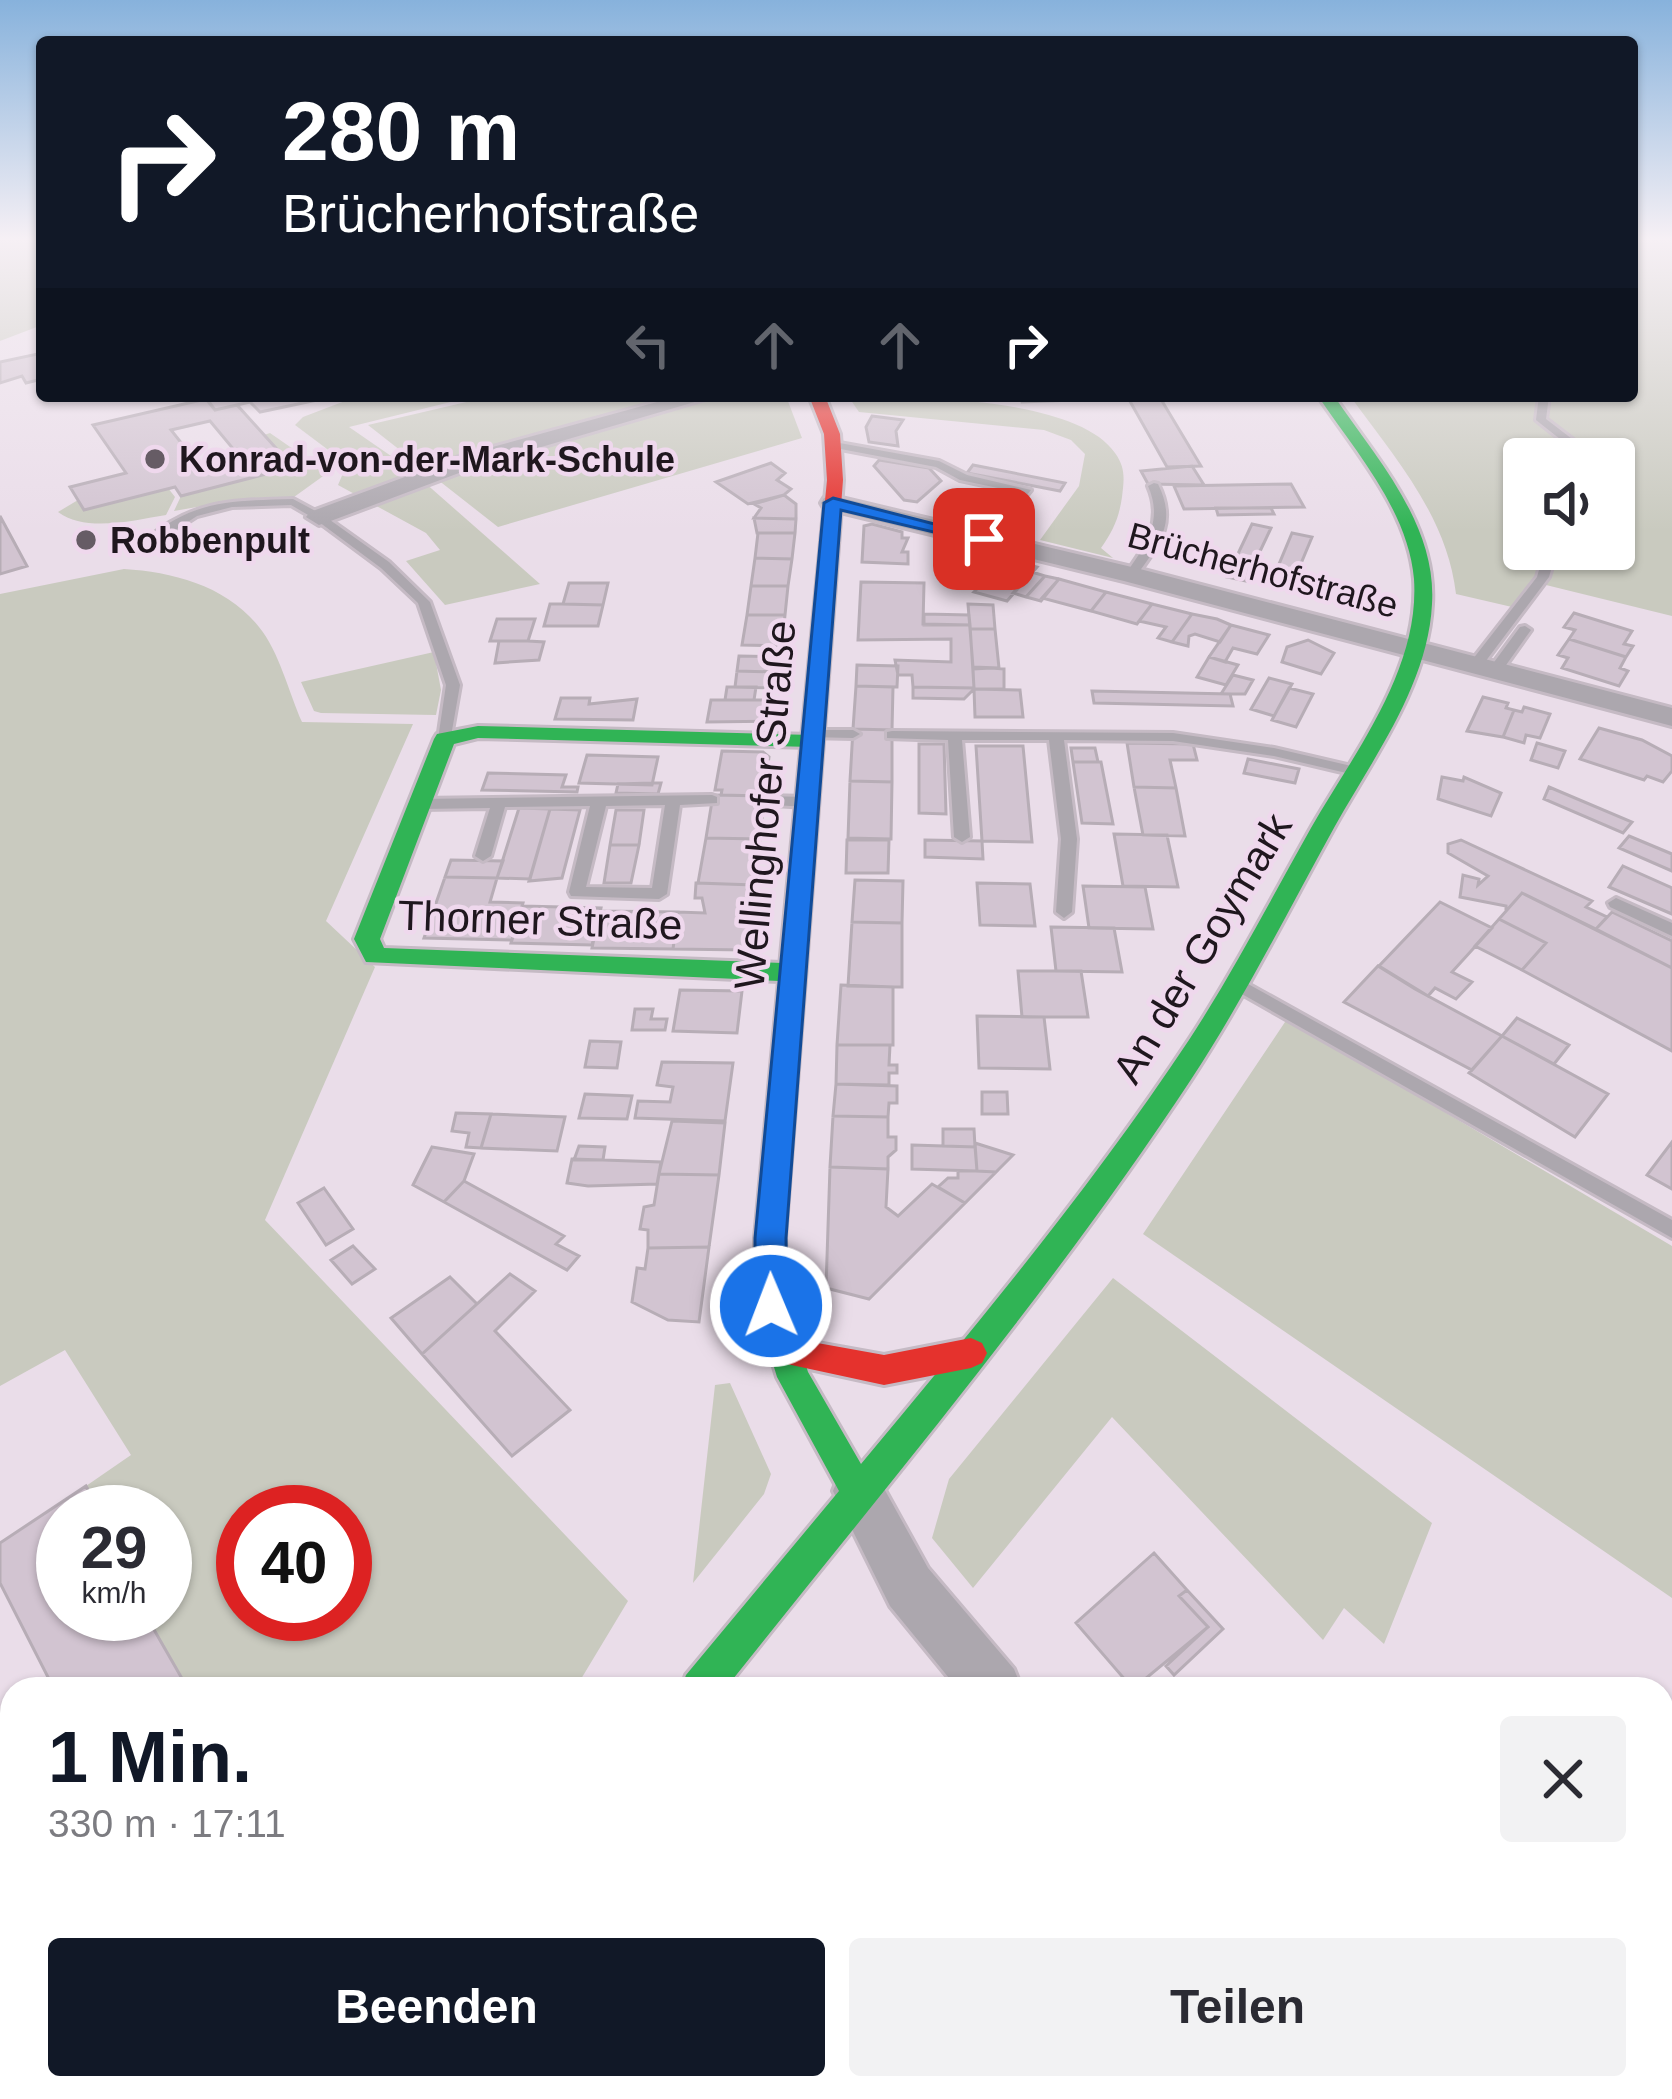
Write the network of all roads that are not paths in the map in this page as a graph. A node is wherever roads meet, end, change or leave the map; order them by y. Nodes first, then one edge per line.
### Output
1 (682, 402) edge
2 (819, 402) edge
3 (1330, 402) edge
4 (1543, 402) edge
5 (1566, 438) edge
6 (834, 445) junction
7 (1154, 486) dead end
8 (833, 503) junction
9 (319, 517) junction
10 (153, 539) dead end
11 (984, 539) junction
12 (1545, 570) edge
13 (1131, 575) junction
14 (1525, 629) dead end
15 (1412, 649) junction
16 (1484, 670) junction
17 (1672, 717) edge
18 (853, 734) dead end
19 (892, 735) dead end
20 (955, 736) junction
21 (1056, 736) junction
22 (812, 737) junction
23 (445, 739) junction
24 (1355, 771) junction
25 (712, 800) dead end
26 (764, 801) dead end
27 (599, 802) junction
28 (808, 802) junction
29 (673, 803) junction
30 (419, 804) junction
31 (499, 806) junction
32 (962, 837) dead end
33 (483, 856) dead end
34 (1616, 903) dead end
35 (1064, 912) dead end
36 (1672, 930) edge
37 (792, 972) junction
38 (1235, 982) junction
39 (1672, 1230) edge
40 (784, 1351) junction
41 (971, 1354) junction
42 (858, 1491) junction
43 (710, 1677) edge
44 (984, 1677) edge

1 - 9 street
2 - 6 street, Wellinghofer Straße
3 - 15 street, An der Goymark
4 - 5 lane
6 - 8 street, Wellinghofer Straße
6 - 11 lane
7 - 13 lane
8 - 11 street, Brücherhofstraße
8 - 22 street, Wellinghofer Straße
9 - 10 lane
9 - 23 lane
11 - 13 street, Brücherhofstraße
12 - 16 lane
13 - 15 street, Brücherhofstraße
14 - 16 lane
15 - 16 street, Brücherhofstraße
15 - 24 street, An der Goymark
16 - 17 street, Brücherhofstraße
18 - 22 lane
19 - 20 lane
20 - 21 lane
20 - 32 lane
21 - 24 lane
21 - 35 lane
22 - 23 street
22 - 28 street, Wellinghofer Straße
23 - 30 street
24 - 38 street, An der Goymark
25 - 29 lane
26 - 28 lane
27 - 29 lane
27 - 29 lane
27 - 31 lane
28 - 37 street, Wellinghofer Straße
30 - 31 lane
30 - 37 street, Thorner Straße
31 - 33 lane
34 - 36 lane
37 - 40 street, Wellinghofer Straße
38 - 39 lane
38 - 41 street, An der Goymark
40 - 41 street
40 - 42 street, Wellinghofer Straße
41 - 42 street, An der Goymark
42 - 43 street, An der Goymark
42 - 44 street

